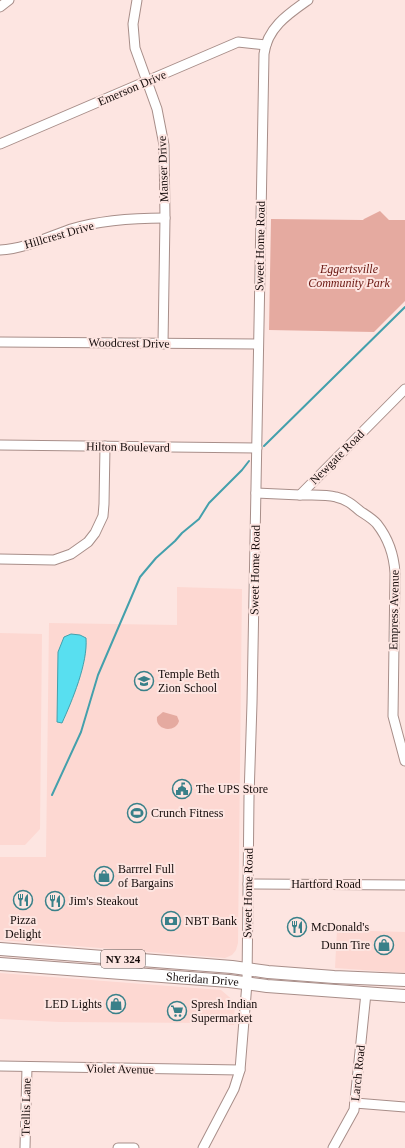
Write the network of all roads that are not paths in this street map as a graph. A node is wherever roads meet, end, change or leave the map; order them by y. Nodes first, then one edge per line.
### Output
1 (9, 0) edge
2 (137, 0) edge
3 (308, 0) edge
4 (0, 8) edge
5 (266, 45) junction
6 (146, 82) junction
7 (0, 144) edge
8 (165, 218) junction
9 (0, 250) edge
10 (0, 342) edge
11 (163, 344) junction
12 (258, 344) junction
13 (405, 389) edge
14 (0, 446) edge
15 (105, 446) junction
16 (256, 448) junction
17 (256, 493) junction
18 (300, 495) junction
19 (0, 559) edge
20 (395, 573) junction
21 (405, 573) edge
22 (405, 761) edge
23 (248, 884) junction
24 (405, 885) edge
25 (0, 949) edge
26 (0, 964) edge
27 (247, 969) junction
28 (405, 980) edge
29 (246, 983) junction
30 (366, 993) junction
31 (405, 996) edge
32 (0, 1066) edge
33 (27, 1067) junction
34 (240, 1070) junction
35 (355, 1103) junction
36 (405, 1107) edge
37 (25, 1148) edge
38 (118, 1148) edge
39 (134, 1148) edge
40 (203, 1148) edge
41 (332, 1148) edge

1 - 4 street
2 - 6 street, Manser Drive
3 - 5 street, Sweet Home Road
5 - 6 street, Emerson Drive
5 - 12 street, Sweet Home Road
6 - 7 street, Emerson Drive
6 - 8 street, Manser Drive
8 - 9 street, Hillcrest Drive
8 - 11 street, Manser Drive
10 - 11 street, Woodcrest Drive
11 - 12 street, Woodcrest Drive
12 - 16 street, Sweet Home Road
13 - 18 street, Newgate Road
14 - 15 street, Hilton Boulevard
15 - 16 street, Hilton Boulevard
15 - 19 street
16 - 17 street, Sweet Home Road
17 - 18 street, Newgate Road
17 - 23 street, Sweet Home Road
18 - 20 street, Empress Avenue
20 - 21 street
20 - 22 street, Empress Avenue
23 - 24 street, Hartford Road
23 - 27 street, Sweet Home Road
25 - 27 main road, Sheridan Drive / NY 324
26 - 29 main road, Sheridan Drive / NY 324
27 - 28 main road, Sheridan Drive / NY 324
27 - 29 street, Sweet Home Road
29 - 30 main road, Sheridan Drive / NY 324
29 - 34 street, Sweet Home Road
30 - 31 main road, Sheridan Drive / NY 324
30 - 35 street, Larch Road
32 - 33 street, Violet Avenue
33 - 34 street, Violet Avenue
33 - 37 street, Trellis Lane
34 - 40 street, Sweet Home Road
35 - 36 street
35 - 41 street, Larch Road
38 - 39 street

